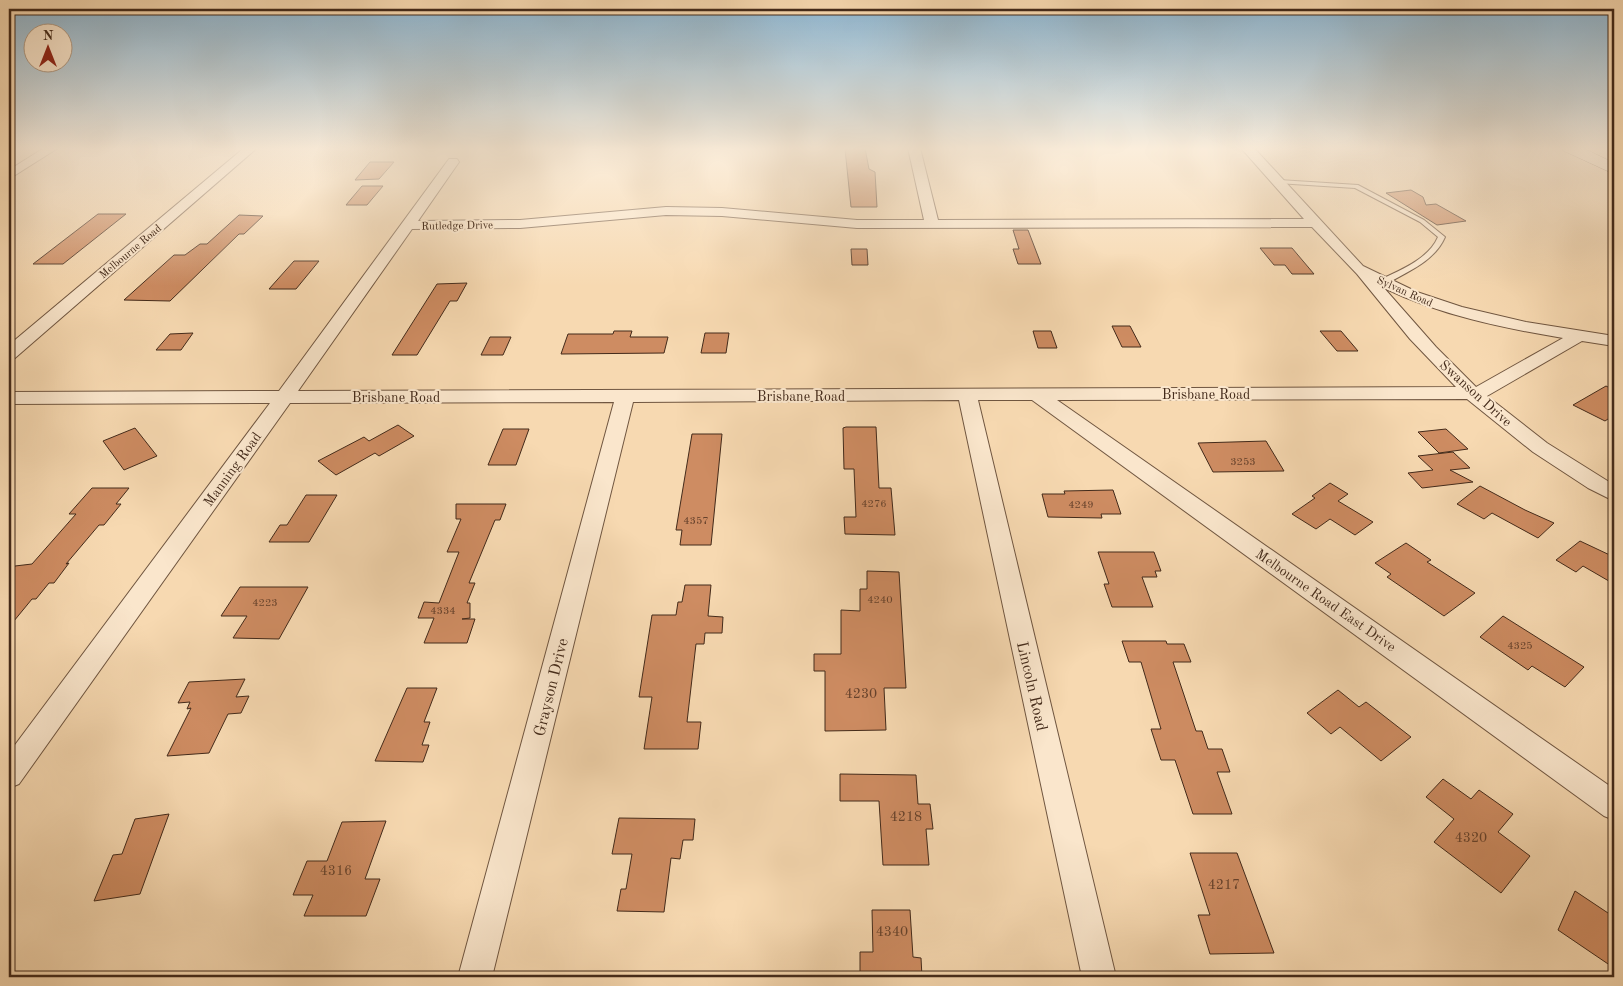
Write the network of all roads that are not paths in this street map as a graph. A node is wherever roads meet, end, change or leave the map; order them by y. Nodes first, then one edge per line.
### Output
1 (197, 194) edge
2 (430, 194) edge
3 (925, 194) edge
4 (1290, 194) edge
5 (1371, 194) edge
6 (1316, 223) junction
7 (932, 224) junction
8 (407, 225) junction
9 (1358, 269) junction
10 (1383, 282) junction
11 (1578, 336) junction
12 (1614, 341) edge
13 (9, 354) edge
14 (1472, 393) junction
15 (967, 395) junction
16 (1037, 395) junction
17 (284, 397) junction
18 (625, 397) junction
19 (9, 398) edge
20 (1614, 494) edge
21 (9, 775) edge
22 (1614, 806) edge
23 (475, 977) edge
24 (1098, 977) edge

1 - 13 street, Melbourne Road
2 - 8 street, Manning Road
3 - 7 street
4 - 6 street, Sylvan Road
5 - 10 lane
6 - 7 street, Rutledge Drive
6 - 9 street, Sylvan Road
7 - 8 street, Rutledge Drive
8 - 17 street, Manning Road
9 - 10 street, Sylvan Road
9 - 14 street, Swanson Drive
10 - 11 street, Sylvan Road
11 - 12 street, Sylvan Road
11 - 14 street, Brisbane Road
14 - 16 street, Brisbane Road
14 - 20 street, Swanson Drive
15 - 16 street, Brisbane Road
15 - 18 street, Brisbane Road
15 - 24 street, Lincoln Road
16 - 22 street, Melbourne Road East Drive
17 - 18 street, Brisbane Road
17 - 19 street, Brisbane Road
17 - 21 street, Manning Road
18 - 23 street, Grayson Drive

